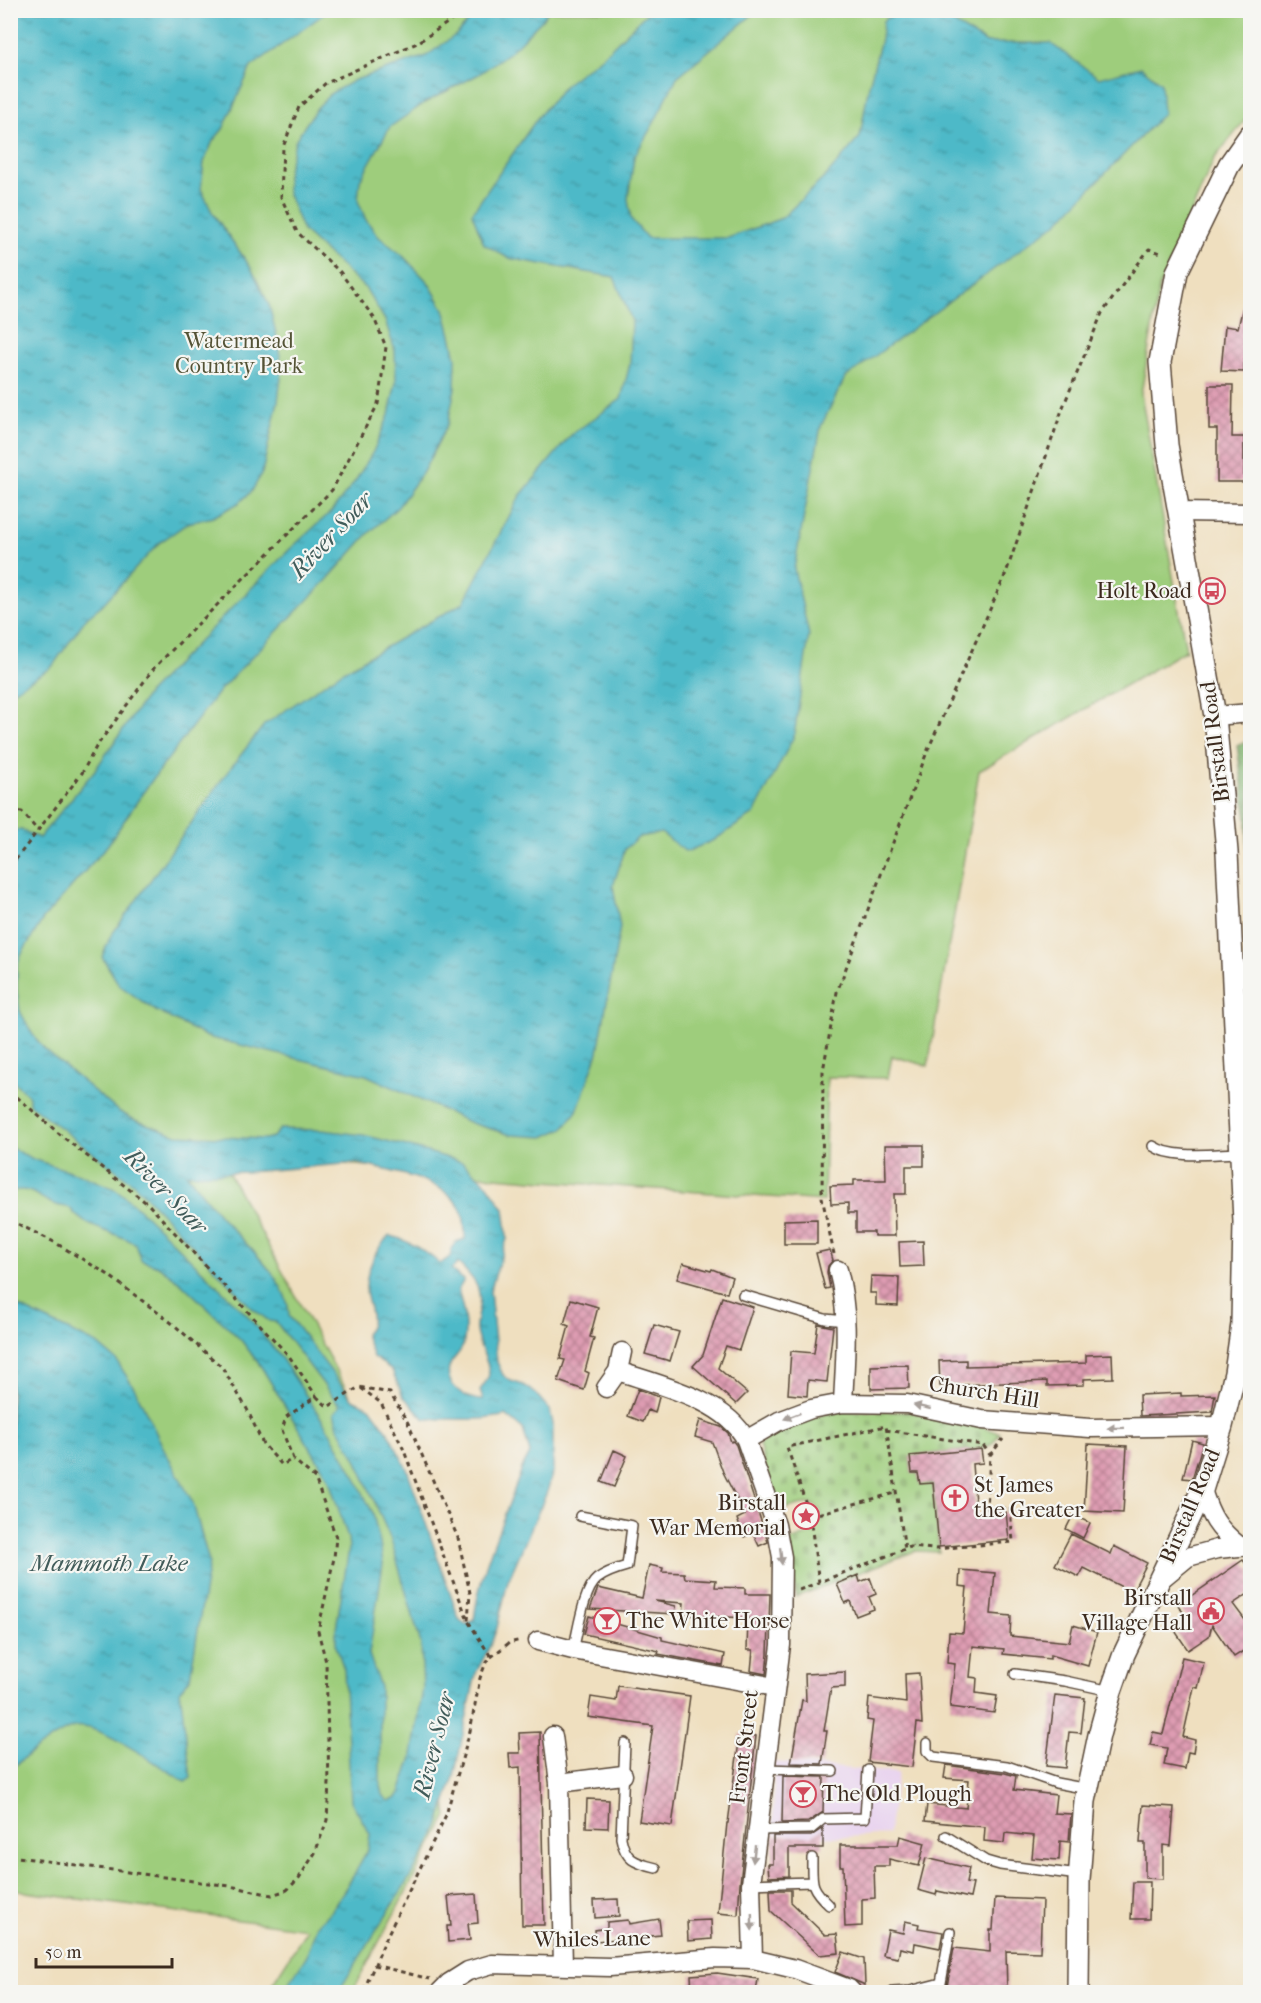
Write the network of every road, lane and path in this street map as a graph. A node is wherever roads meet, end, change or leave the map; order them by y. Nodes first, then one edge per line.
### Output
1 (467, 10) edge
2 (1251, 135) edge
3 (1183, 260) junction
4 (1179, 512) junction
5 (1251, 513) edge
6 (1251, 713) edge
7 (1215, 716) junction
8 (10, 811) edge
9 (38, 831) junction
10 (10, 867) edge
11 (1242, 966) edge
12 (10, 1091) edge
13 (1153, 1146) dead end
14 (1241, 1153) junction
15 (10, 1220) edge
16 (838, 1270) joint
17 (743, 1295) dead end
18 (846, 1321) junction
19 (622, 1352) dead end
20 (618, 1371) junction
21 (359, 1387) junction
22 (606, 1388) dead end
23 (315, 1398) junction
24 (843, 1403) junction
25 (1014, 1423) junction
26 (1222, 1426) junction
27 (886, 1430) junction
28 (746, 1440) junction
29 (990, 1455) junction
30 (293, 1459) junction
31 (1202, 1490) junction
32 (896, 1493) junction
33 (580, 1516) dead end
34 (810, 1516) junction
35 (1245, 1546) edge
36 (905, 1549) junction
37 (1158, 1581) junction
38 (819, 1583) junction
39 (782, 1597) junction
40 (468, 1621) junction
41 (538, 1641) joint
42 (573, 1650) junction
43 (490, 1656) junction
44 (1015, 1674) dead end
45 (775, 1687) junction
46 (1111, 1691) junction
47 (554, 1736) dead end
48 (625, 1743) dead end
49 (927, 1743) dead end
50 (765, 1768) junction
51 (868, 1770) dead end
52 (833, 1771) dead end
53 (623, 1775) junction
54 (559, 1783) junction
55 (1088, 1789) junction
56 (757, 1830) junction
57 (946, 1836) dead end
58 (10, 1856) edge
59 (812, 1858) dead end
60 (656, 1868) dead end
61 (1079, 1875) junction
62 (812, 1882) junction
63 (751, 1884) junction
64 (829, 1905) dead end
65 (950, 1932) dead end
66 (753, 1959) junction
67 (374, 1965) junction
68 (563, 1966) junction
69 (445, 1988) edge
70 (363, 1992) edge
71 (852, 1992) edge
72 (893, 1992) edge
73 (1078, 1992) edge

1 - 9 path
2 - 3 street, Birstall Road
3 - 4 street, Birstall Road
3 - 16 path
4 - 5 street
4 - 7 street, Birstall Road
6 - 7 street
7 - 11 street, Birstall Road
8 - 9 path
9 - 10 path
11 - 14 street, Birstall Road
12 - 23 path
13 - 14 lane
14 - 26 street, Birstall Road
15 - 30 path
16 - 18 street
17 - 18 lane
18 - 24 street
19 - 20 street
20 - 22 street
20 - 28 street
21 - 23 path
21 - 40 path
21 - 40 path
23 - 30 path
25 -> 24 street, Church Hill
24 -> 28 street, Church Hill
26 -> 25 street, Church Hill
25 - 29 path
26 - 31 street, Birstall Road
27 - 29 path
27 - 32 path
27 - 34 path
28 -> 39 street, Front Street
29 - 36 path
30 - 58 path
31 - 35 street
31 - 37 street, Birstall Road
32 - 34 path
32 - 36 path
33 - 42 lane
34 - 38 path
35 - 37 street
36 - 38 path
37 - 46 street, Birstall Road
38 - 39 path
39 - 45 street, Front Street
40 - 43 path
41 - 42 street
41 - 43 path
42 - 45 street
43 - 67 path
44 - 46 lane
45 - 50 street, Front Street
46 - 55 street, Birstall Road
47 - 54 street
48 - 53 lane
49 - 55 lane
50 - 52 lane
50 - 56 street, Front Street
51 - 56 lane
53 - 54 street
53 - 60 lane
54 - 68 street
55 - 61 street, Birstall Road
56 -> 63 street, Front Street
57 - 61 lane
59 - 62 lane
61 - 73 street, Birstall Road
62 - 63 lane
62 - 64 lane
63 -> 66 street, Front Street
65 - 72 lane
66 - 68 street, Whiles Lane
66 - 71 street
67 - 69 path
67 - 70 path
68 - 69 street, Whiles Lane

